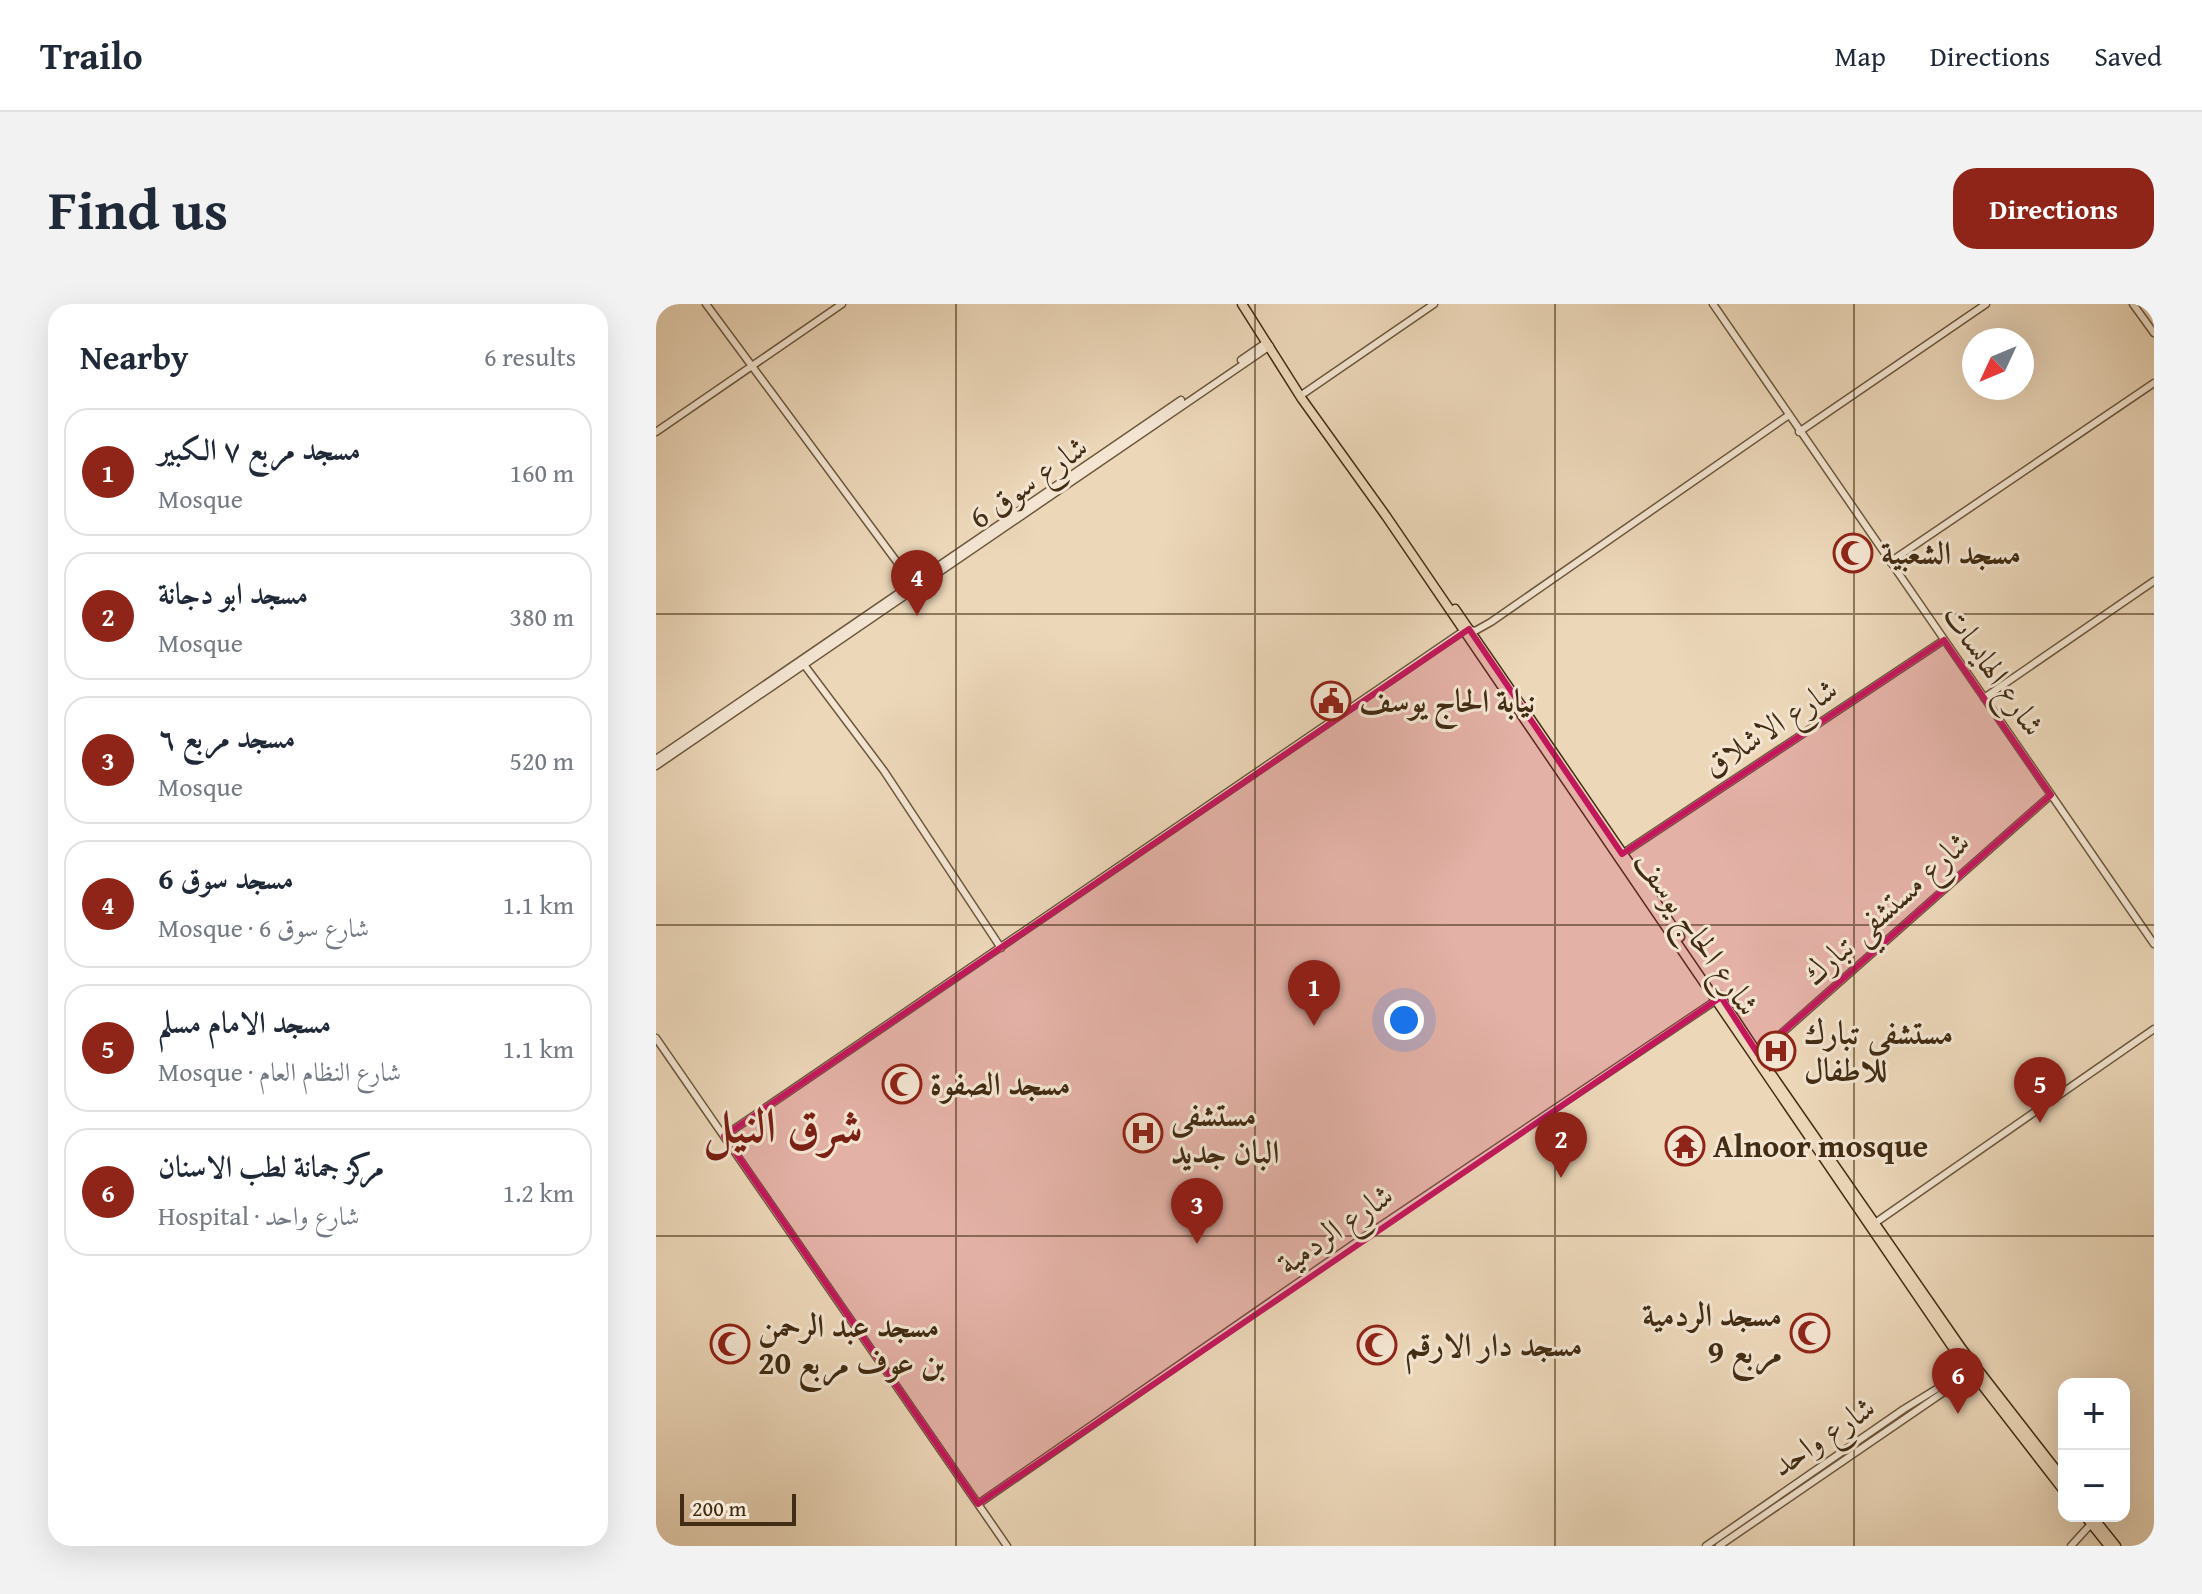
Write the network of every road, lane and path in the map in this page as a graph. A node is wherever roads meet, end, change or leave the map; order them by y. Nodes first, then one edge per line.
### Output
1 (706, 304) edge
2 (842, 304) edge
3 (1242, 304) edge
4 (1434, 304) edge
5 (1713, 304) edge
6 (1986, 304) edge
7 (2135, 304) edge
8 (2154, 326) edge
9 (2154, 333) edge
10 (1269, 344) junction
11 (751, 367) junction
12 (2154, 383) edge
13 (1303, 394) junction
14 (1789, 415) junction
15 (656, 432) edge
16 (1799, 432) junction
17 (1890, 562) junction
18 (2154, 581) edge
19 (914, 586) junction
20 (1466, 630) junction
21 (1944, 640) junction
22 (803, 663) junction
23 (1984, 698) junction
24 (656, 759) edge
25 (656, 766) edge
26 (2051, 795) junction
27 (1622, 854) junction
28 (2154, 944) edge
29 (1001, 948) junction
30 (1719, 999) junction
31 (2154, 1029) edge
32 (656, 1038) edge
33 (1756, 1056) junction
34 (724, 1136) junction
35 (1875, 1223) junction
36 (1973, 1369) junction
37 (2058, 1473) edge
38 (2058, 1483) edge
39 (1781, 1498) junction
40 (978, 1504) junction
41 (2090, 1522) edge
42 (2093, 1522) edge
43 (2094, 1522) edge
44 (1007, 1546) edge
45 (1706, 1546) edge
46 (1719, 1546) edge
47 (2071, 1546) edge
48 (2109, 1546) edge
49 (2116, 1546) edge

1 - 11 street
2 - 11 street
3 - 10 main road
4 - 13 street
5 - 14 street, شارع الهايسات
6 - 16 street
7 - 8 street
7 - 9 street
10 - 13 main road
10 - 19 street, شارع سوق 6
11 - 15 street
11 - 19 street
12 - 17 street
13 - 20 main road, شارع الحاج يوسف
14 - 16 street, شارع الهايسات
14 - 20 street
16 - 17 street, شارع الهايسات
17 - 21 street, شارع الهايسات
18 - 23 street
19 - 22 street, شارع سوق 6
20 - 27 main road, شارع الحاج يوسف
20 - 29 street
20 - 30 main road, شارع الحاج يوسف
21 - 23 street, شارع الهايسات
21 - 27 street, شارع الاشلاق
22 - 24 street, شارع سوق 6
22 - 25 street, شارع سوق 6
22 - 29 street
23 - 26 street, شارع الهايسات
26 - 28 street, شارع الهايسات
26 - 33 street, شارع مستشفي تبارك
27 - 30 main road, شارع الحاج يوسف
29 - 34 street
30 - 33 main road, شارع الحاج يوسف
30 - 40 street, شارع الردمية
31 - 35 street
32 - 34 street
33 - 35 main road, شارع الحاج يوسف
33 - 36 main road, شارع الحاج يوسف
34 - 40 street
35 - 36 main road, شارع الحاج يوسف
36 - 37 main road, شارع الحاج يوسف
36 - 38 main road, شارع الحاج يوسف
36 - 39 street, شارع واحد
39 - 45 street, شارع واحد
39 - 46 street, شارع واحد
40 - 44 street
41 - 47 street
42 - 48 main road
43 - 49 main road

